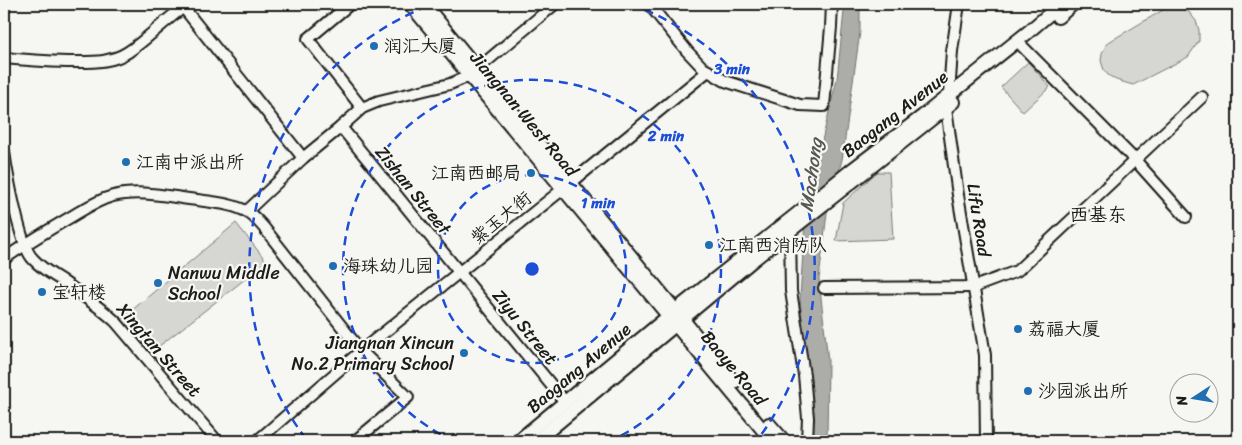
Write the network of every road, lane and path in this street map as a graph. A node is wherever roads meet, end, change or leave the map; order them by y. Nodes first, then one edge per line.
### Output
1 (4, 4) edge
2 (350, 4) edge
3 (410, 4) edge
4 (424, 4) edge
5 (555, 4) edge
6 (649, 4) edge
7 (832, 4) edge
8 (959, 4) edge
9 (1061, 4) edge
10 (1073, 4) edge
11 (186, 5) edge
12 (4, 10) edge
13 (1022, 46) junction
14 (4, 58) edge
15 (708, 71) junction
16 (474, 72) junction
17 (1202, 97) dead end
18 (948, 101) junction
19 (362, 108) junction
20 (341, 127) junction
21 (4, 152) edge
22 (303, 158) junction
23 (1135, 160) junction
24 (567, 186) junction
25 (7, 192) edge
26 (247, 211) junction
27 (1186, 217) dead end
28 (790, 232) junction
29 (25, 244) junction
30 (750, 257) junction
31 (4, 259) edge
32 (460, 272) junction
33 (974, 287) junction
34 (824, 288) dead end
35 (676, 317) junction
36 (361, 351) junction
37 (565, 402) junction
38 (217, 441) edge
39 (257, 441) edge
40 (355, 441) edge
41 (518, 441) edge
42 (536, 441) edge
43 (772, 441) edge
44 (784, 441) edge
45 (807, 441) edge
46 (986, 441) edge

1 - 12 street
2 - 19 street
3 - 16 main road, Jiangnan West Road
4 - 16 main road
5 - 16 street
6 - 15 street
7 - 15 street
8 - 18 street, Lifu Road
9 - 18 main road, Baogang Avenue
10 - 13 main road, Baogang Avenue
11 - 14 street
11 - 22 street
13 - 18 main road, Baogang Avenue
13 - 23 street
15 - 24 street, 紫玉大街
16 - 19 street
16 - 24 main road, Jiangnan West Road
17 - 23 street
18 - 28 main road, Baogang Avenue
18 - 30 main road, Baogang Avenue
18 - 33 street, Lifu Road
19 - 20 street
20 - 22 street
20 - 32 street, Zishan Street
21 - 25 street, Xingtan Street
22 - 26 street
23 - 27 street
23 - 33 street
24 - 32 street, 紫玉大街
24 - 35 main road, Jiangnan West Road
25 - 29 street, Xingtan Street
26 - 29 street
26 - 36 street
28 - 30 main road, Baogang Avenue
28 - 45 street
29 - 31 street
29 - 38 street, Xingtan Street
30 - 35 main road, Baogang Avenue
32 - 36 street, 紫玉大街
32 - 37 street, Ziyu Street
33 - 34 street
33 - 46 street, Lifu Road
35 - 37 main road, Baogang Avenue
35 - 42 main road, Baogang Avenue
35 - 43 main road, Baoye Road
35 - 44 main road, Baoye Road
36 - 39 street, 紫玉大街
36 - 40 street
37 - 41 main road, Baogang Avenue

